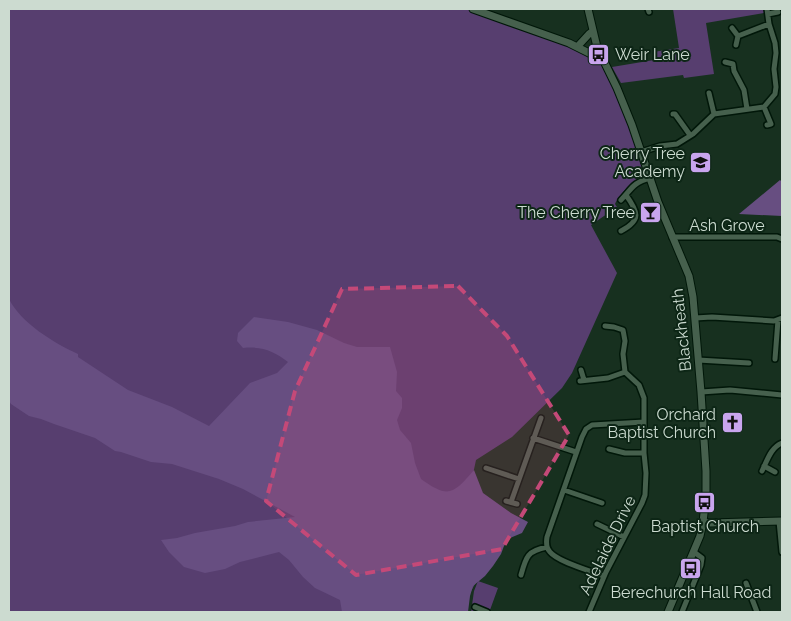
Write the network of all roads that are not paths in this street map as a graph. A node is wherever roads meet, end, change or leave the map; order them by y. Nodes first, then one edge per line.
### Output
1 (473, 9) edge
2 (588, 9) edge
3 (768, 11) edge
4 (778, 12) dead end
5 (769, 24) junction
6 (732, 28) dead end
7 (593, 31) junction
8 (738, 36) junction
9 (736, 45) dead end
10 (578, 46) junction
11 (779, 53) edge
12 (739, 60) dead end
13 (603, 61) junction
14 (726, 62) dead end
15 (733, 64) junction
16 (779, 87) edge
17 (709, 92) dead end
18 (764, 107) junction
19 (747, 109) junction
20 (675, 114) dead end
21 (714, 114) junction
22 (767, 125) dead end
23 (690, 135) junction
24 (641, 152) junction
25 (650, 178) junction
26 (626, 195) junction
27 (620, 200) dead end
28 (628, 227) junction
29 (621, 231) dead end
30 (632, 232) dead end
31 (672, 237) junction
32 (782, 239) edge
33 (695, 318) junction
34 (780, 319) edge
35 (608, 328) dead end
36 (775, 359) dead end
37 (698, 360) junction
38 (749, 363) dead end
39 (581, 370) dead end
40 (624, 372) junction
41 (701, 392) junction
42 (782, 395) edge
43 (540, 418) dead end
44 (644, 422) junction
45 (533, 438) junction
46 (782, 443) edge
47 (609, 449) dead end
48 (576, 452) junction
49 (644, 454) junction
50 (489, 467) dead end
51 (775, 472) dead end
52 (519, 479) junction
53 (564, 490) junction
54 (590, 499) junction
55 (602, 503) dead end
56 (517, 504) dead end
57 (587, 506) dead end
58 (781, 521) edge
59 (703, 522) junction
60 (598, 527) dead end
61 (624, 537) junction
62 (547, 547) junction
63 (694, 552) junction
64 (782, 552) edge
65 (521, 575) dead end
66 (604, 576) junction
67 (746, 586) dead end
68 (477, 610) edge
69 (487, 612) edge
70 (590, 612) edge
71 (668, 612) edge
72 (682, 612) edge
73 (757, 612) edge

1 - 10 main road
2 - 7 main road, Blackheath
3 - 4 street
3 - 5 street
5 - 8 street
5 - 11 street
6 - 8 street
7 - 10 main road
7 - 13 main road, Blackheath
8 - 9 street
10 - 13 main road
11 - 16 street
12 - 15 street
13 - 24 main road, Blackheath
14 - 15 street
15 - 19 street
16 - 18 street
17 - 21 street
18 - 19 street
18 - 22 street
19 - 21 street
20 - 23 street
21 - 23 street
23 - 24 street
24 - 25 main road, Blackheath
25 - 26 street
25 - 31 main road, Blackheath
26 - 27 street
26 - 28 street
28 - 29 street
28 - 30 street
31 - 32 street, Ash Grove
31 - 33 main road, Blackheath
33 - 34 street
33 - 37 main road, Blackheath
34 - 36 street
35 - 40 street
37 - 38 street
37 - 41 main road, Blackheath
39 - 40 street
40 - 44 street, Adelaide Drive
41 - 42 street
41 - 59 main road, Blackheath
43 - 45 street
44 - 48 street
44 - 49 street, Adelaide Drive
45 - 48 street
45 - 52 street
46 - 51 street
47 - 49 street
48 - 53 street
49 - 61 street, Adelaide Drive
50 - 52 street
52 - 56 street
53 - 54 street
53 - 62 street
54 - 55 street
54 - 57 street
58 - 59 main road
58 - 64 street
59 - 63 main road, Blackheath
60 - 61 street
61 - 66 street, Adelaide Drive
62 - 65 street
62 - 66 street
63 - 71 main road, Blackheath
63 - 72 street
66 - 70 street, Adelaide Drive
67 - 73 street
68 - 69 street

